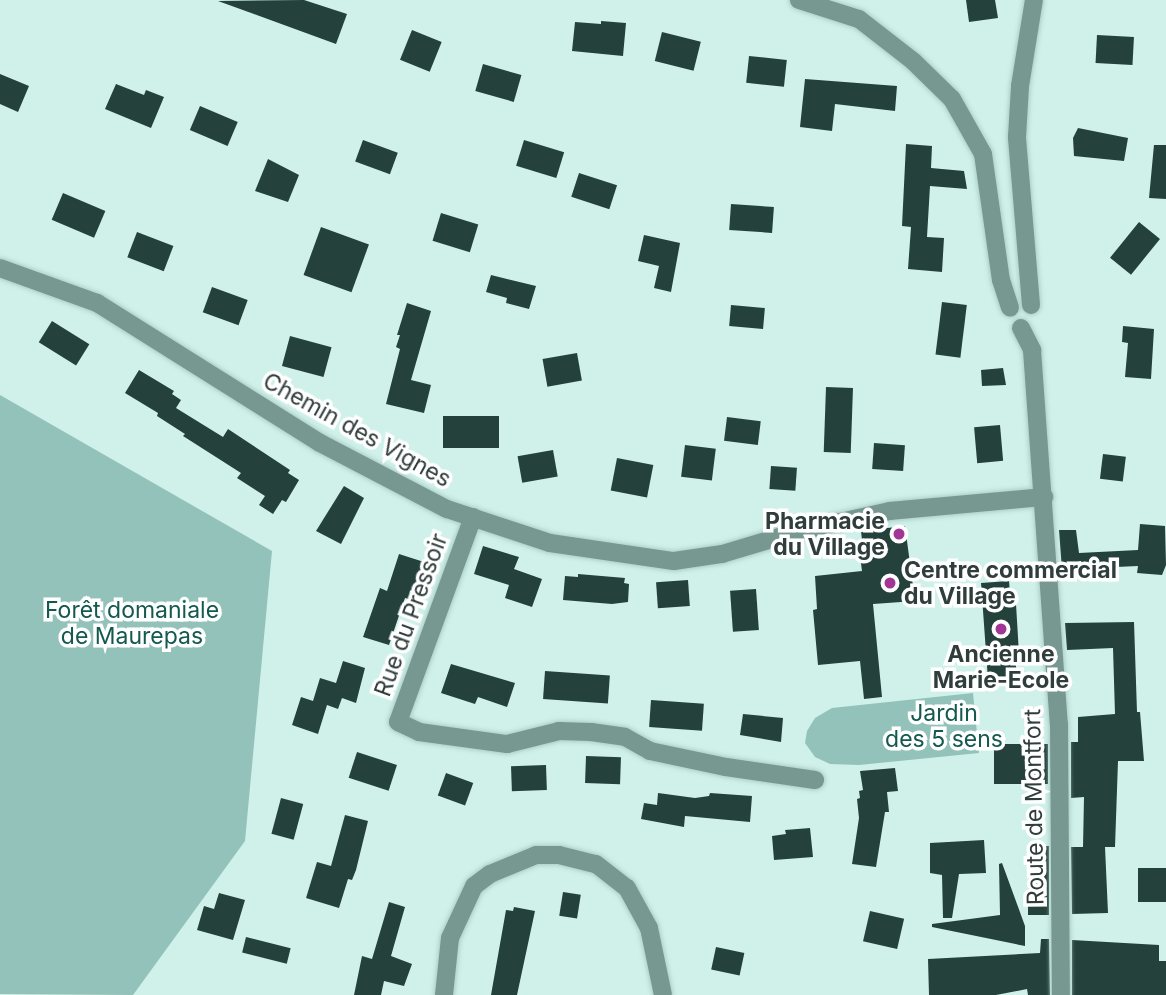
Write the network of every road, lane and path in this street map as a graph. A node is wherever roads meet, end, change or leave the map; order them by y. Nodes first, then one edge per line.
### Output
1 (799, 0) edge
2 (1034, 0) edge
3 (0, 268) edge
4 (1031, 305) junction
5 (1010, 308) junction
6 (1021, 328) junction
7 (1044, 498) junction
8 (473, 517) junction
9 (815, 780) dead end
10 (443, 995) edge
11 (663, 995) edge
12 (1061, 995) edge

1 - 5 street
2 - 4 street
3 - 8 street, Chemin des Vignes
4 - 5 street
4 - 6 street
5 - 6 street, Route de Montfort
6 - 7 street, Route de Montfort
7 - 8 street, Chemin des Vignes
7 - 12 street, Route de Montfort
8 - 9 street, Rue du Pressoir
10 - 11 street

